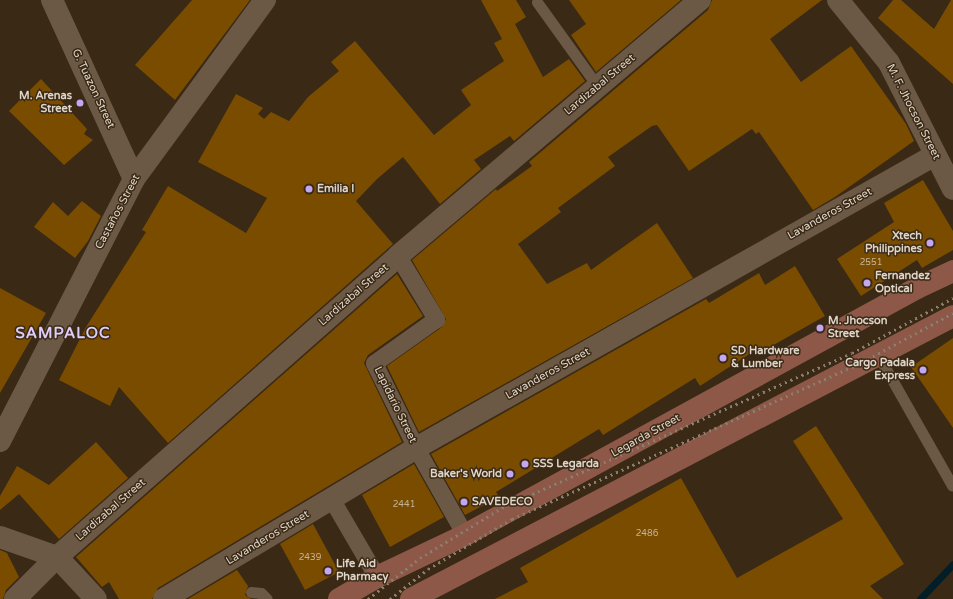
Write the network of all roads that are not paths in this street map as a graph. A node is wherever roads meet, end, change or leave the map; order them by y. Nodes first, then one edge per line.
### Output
1 (52, 0) edge
2 (265, 0) edge
3 (700, 0) edge
4 (838, 0) edge
5 (537, 2) dead end
6 (598, 86) junction
7 (935, 155) junction
8 (134, 179) junction
9 (953, 189) edge
10 (398, 256) junction
11 (953, 271) edge
12 (953, 316) edge
13 (878, 355) junction
14 (0, 441) edge
15 (416, 448) junction
16 (952, 484) edge
17 (332, 500) junction
18 (465, 535) junction
19 (0, 537) edge
20 (58, 557) junction
21 (377, 577) junction
22 (252, 592) dead end
23 (15, 599) edge
24 (96, 599) edge
25 (164, 599) edge
26 (266, 599) edge
27 (339, 599) edge
28 (411, 599) edge

1 - 8 street, G. Tuazon Street
2 - 8 street, Castaños Street
3 - 6 street, Lardizabal Street
4 - 7 street, M. F. Jhocson Street
5 - 6 lane
6 - 10 street, Lardizabal Street
7 - 9 street, M. F. Jhocson Street
7 - 15 street, Lavanderos Street
8 - 14 street, Castaños Street
10 - 15 street, Lapidario Street
10 - 20 street, Lardizabal Street
11 - 18 main road, Legarda Street
12 - 13 main road
13 - 16 lane
13 - 28 main road
15 - 17 street, Lavanderos Street
15 - 18 street, Lapidario Street
17 - 21 street
17 - 25 street, Lavanderos Street
18 - 21 main road, Legarda Street
19 - 20 street
20 - 23 street, Lardizabal Street
20 - 24 street
21 - 27 main road, Legarda Street
22 - 26 lane

